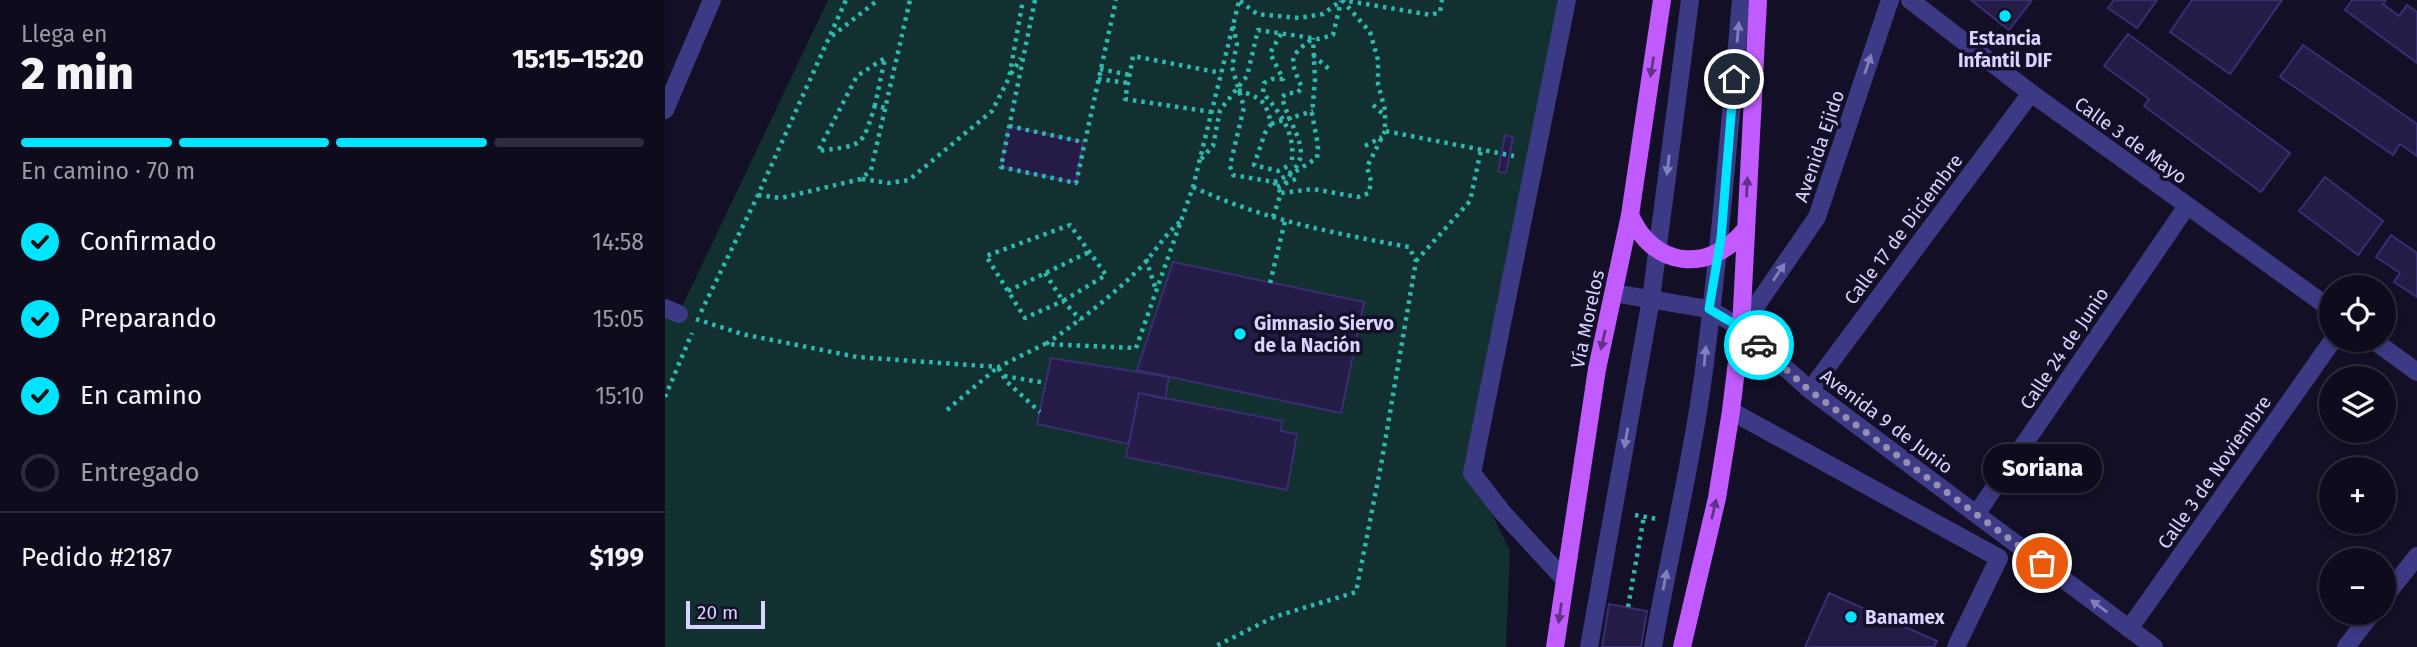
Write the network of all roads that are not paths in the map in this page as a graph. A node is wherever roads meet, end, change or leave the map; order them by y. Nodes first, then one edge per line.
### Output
1 (712, 0) edge
2 (1567, 0) edge
3 (1663, 0) edge
4 (1689, 0) edge
5 (1741, 0) edge
6 (1758, 0) edge
7 (1890, 0) edge
8 (1910, 0) edge
9 (2031, 93) junction
10 (665, 110) edge
11 (2186, 206) junction
12 (1630, 215) junction
13 (1745, 230) junction
14 (1658, 250) junction
15 (1718, 253) junction
16 (1614, 293) junction
17 (1651, 299) junction
18 (2319, 300) edge
19 (1709, 309) junction
20 (1741, 328) junction
21 (2325, 352) edge
22 (2390, 352) edge
23 (2417, 372) edge
24 (1809, 390) junction
25 (1731, 411) junction
26 (1977, 513) junction
27 (2417, 556) edge
28 (1565, 580) junction
29 (2396, 583) edge
30 (2363, 625) edge
31 (2129, 629) junction
32 (1555, 647) edge
33 (1589, 647) edge
34 (1653, 647) edge
35 (1682, 647) edge
36 (1956, 647) edge
37 (2154, 647) edge
38 (2346, 647) edge

1 - 10 street
2 - 28 street
3 -> 12 main road, Vía Morelos
4 -> 14 street
15 -> 5 street
13 -> 6 main road
20 -> 7 street, Avenida Ejido
8 - 9 street, Calle 3 de Mayo
9 - 11 street, Calle 3 de Mayo
9 - 24 street, Calle 17 de Diciembre
11 - 18 street, Calle 3 de Mayo
11 - 26 street, Calle 24 de Junio
12 - 14 main road
12 - 16 main road, Vía Morelos
13 - 15 main road
13 - 20 main road
14 - 15 main road
14 - 17 street
15 - 19 street
16 - 17 street, Avenida 9 de Junio
16 -> 28 main road, Vía Morelos
17 - 19 street, Avenida 9 de Junio
17 -> 33 street
19 - 20 street, Avenida 9 de Junio
34 -> 19 street
20 - 24 street, Avenida 9 de Junio
20 - 25 main road
21 - 31 street, Calle 3 de Noviembre
22 - 23 street
24 - 26 street, Avenida 9 de Junio
35 -> 25 main road
25 - 36 street
31 -> 26 street, Avenida 9 de Junio
27 - 29 street
28 -> 32 main road, Vía Morelos
30 - 38 street
31 - 37 street, Avenida 9 de Junio

